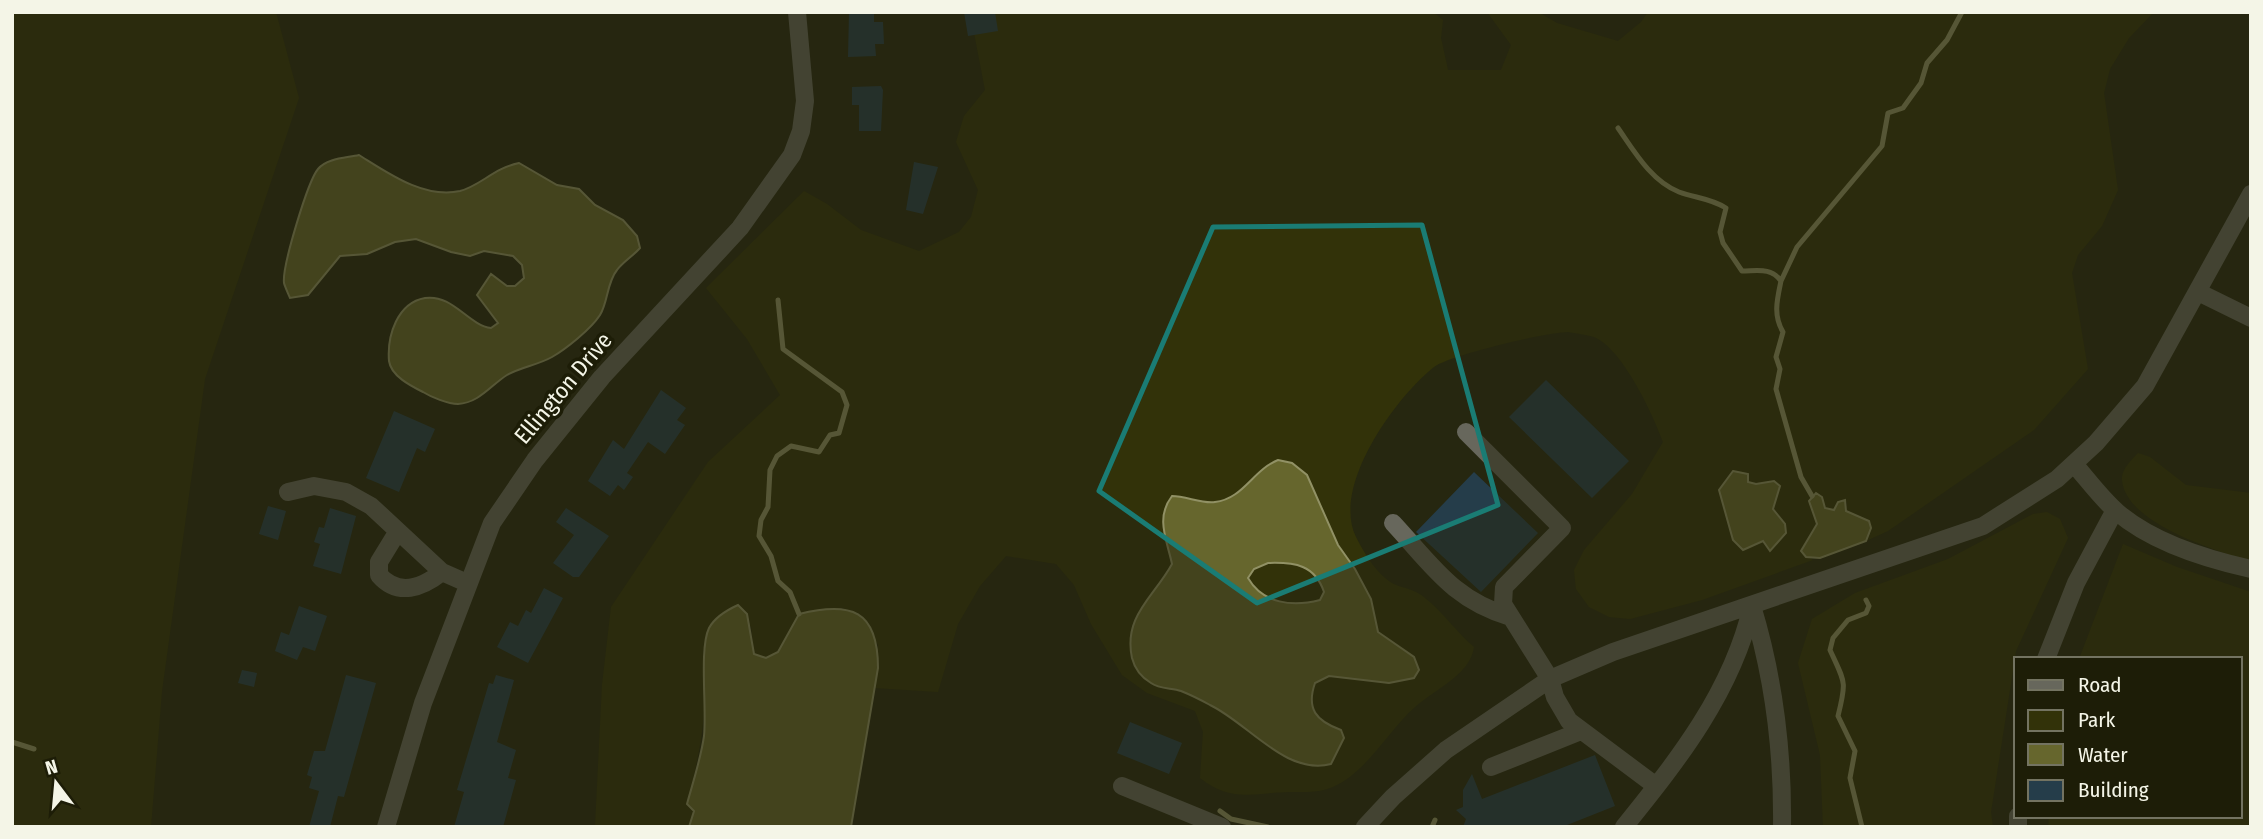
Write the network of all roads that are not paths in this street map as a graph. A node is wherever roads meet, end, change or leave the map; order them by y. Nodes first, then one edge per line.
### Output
1 (796, 12) edge
2 (2251, 194) edge
3 (2198, 292) junction
4 (2251, 318) edge
5 (1466, 432) dead end
6 (2074, 464) junction
7 (288, 492) dead end
8 (2115, 510) junction
9 (1393, 523) dead end
10 (398, 531) junction
11 (2251, 569) edge
12 (442, 572) junction
13 (467, 583) junction
14 (1752, 606) junction
15 (1511, 617) junction
16 (2047, 657) edge
17 (1550, 679) junction
18 (1581, 731) junction
19 (1491, 767) dead end
20 (1122, 786) dead end
21 (1656, 786) junction
22 (386, 827) edge
23 (1222, 827) edge
24 (1365, 827) edge
25 (1623, 827) edge
26 (1782, 827) edge

1 - 13 street, Ellington Drive
2 - 3 street
3 - 4 street
3 - 6 street
5 - 15 street
6 - 8 street
6 - 14 street
7 - 10 street
8 - 11 street
8 - 16 street
9 - 15 street
10 - 12 street
10 - 12 street
12 - 13 street
13 - 22 street, Ellington Drive
14 - 17 street
14 - 21 street
14 - 26 street
15 - 17 street
17 - 18 street
17 - 24 street
18 - 19 street
18 - 21 street
20 - 23 street
21 - 25 street

